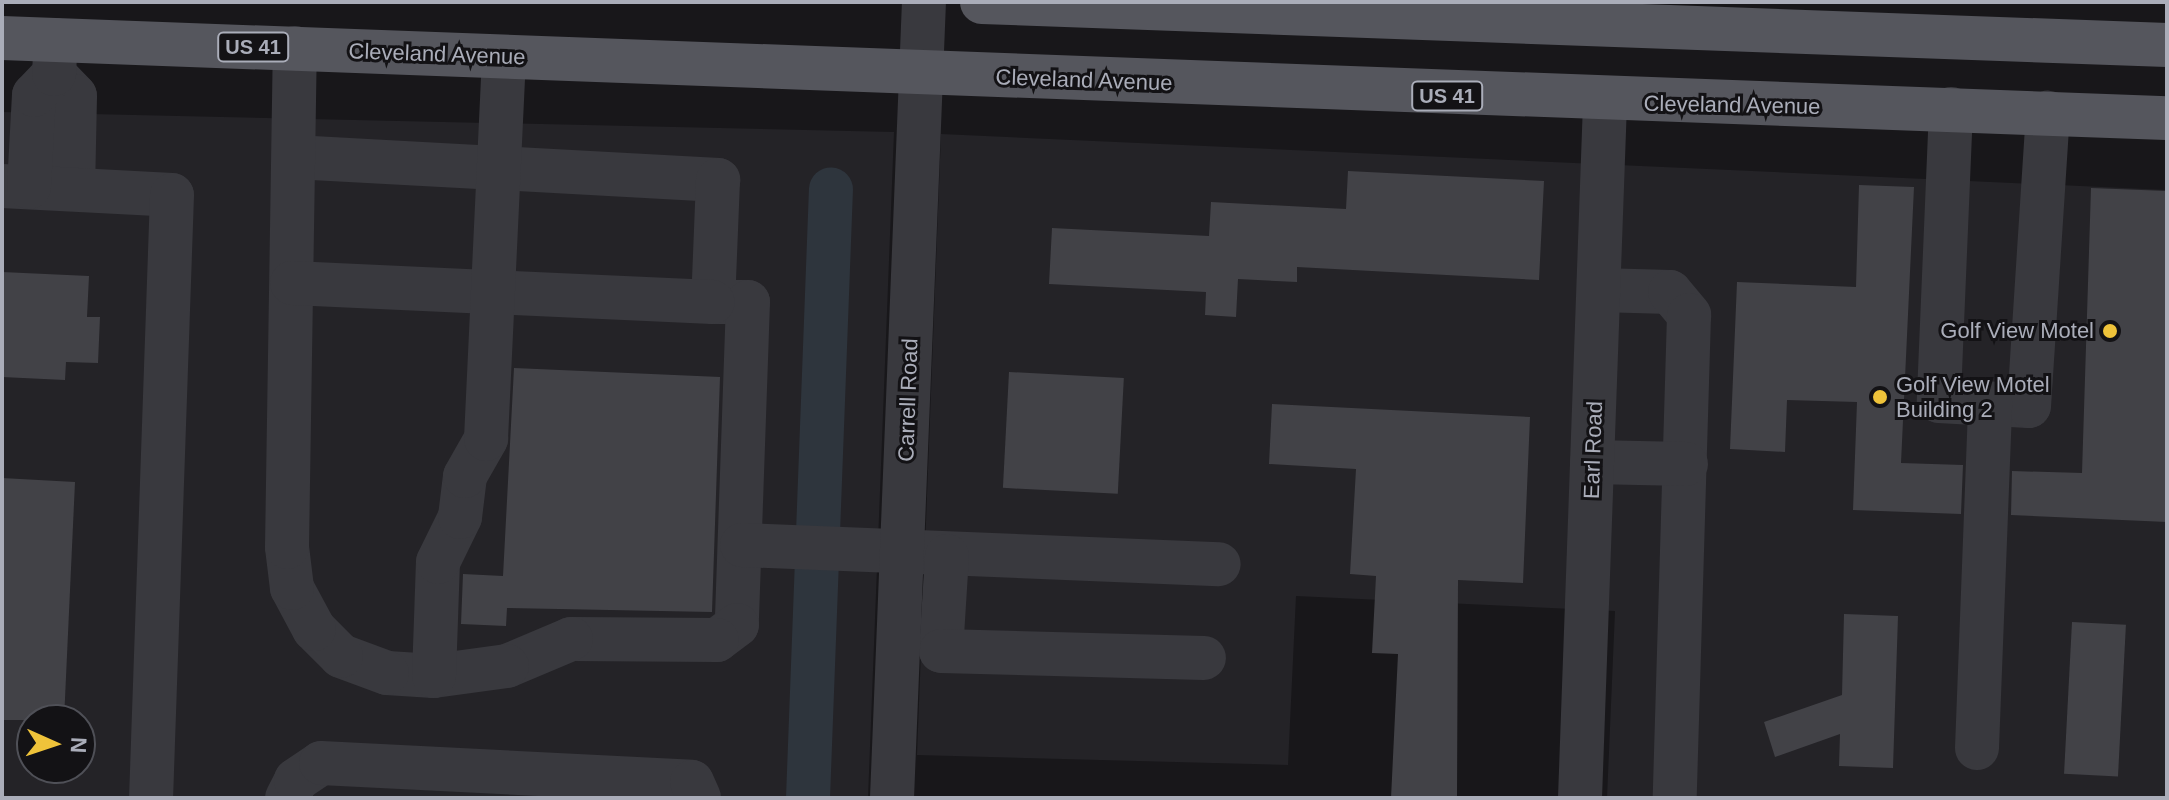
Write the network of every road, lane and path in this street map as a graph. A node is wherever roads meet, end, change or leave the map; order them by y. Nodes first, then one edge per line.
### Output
1 (924, 2) edge
2 (982, 2) edge
3 (2, 38) edge
4 (2167, 45) edge
5 (295, 48) junction
6 (55, 57) junction
7 (504, 57) junction
8 (920, 74) junction
9 (1605, 102) junction
10 (1951, 109) junction
11 (2048, 113) junction
12 (2167, 118) edge
13 (294, 157) junction
14 (497, 168) junction
15 (16, 187) edge
16 (73, 189) junction
17 (292, 283) junction
18 (1599, 290) junction
19 (491, 291) junction
20 (713, 302) junction
21 (1990, 403) junction
22 (1592, 462) junction
23 (1686, 464) junction
24 (742, 545) junction
25 (903, 554) junction
26 (947, 556) junction
27 (1219, 564) dead end
28 (1204, 658) dead end
29 (434, 676) junction
30 (1977, 748) dead end
31 (696, 790) edge
32 (151, 798) edge
33 (287, 798) edge
34 (892, 798) edge
35 (1580, 798) edge
36 (1675, 798) edge

1 - 8 street, Carrell Road
2 - 4 main road
3 - 6 main road, Cleveland Avenue / US 41
5 - 6 main road, Cleveland Avenue / US 41
5 - 7 main road, Cleveland Avenue / US 41
5 - 13 street
6 - 15 street
6 - 16 street
7 - 8 main road, Cleveland Avenue / US 41
7 - 14 street
8 - 9 main road, Cleveland Avenue / US 41
8 - 25 street, Carrell Road
9 - 10 main road, Cleveland Avenue / US 41
9 - 18 street, Earl Road
10 - 11 main road, Cleveland Avenue / US 41
10 - 21 street
11 - 12 main road, Cleveland Avenue / US 41
11 - 21 street
13 - 14 street
13 - 17 street
14 - 19 street
14 - 20 street
15 - 16 street
16 - 32 street
17 - 19 street
17 - 29 street
18 - 22 street, Earl Road
18 - 23 street
19 - 20 street
19 - 29 street
20 - 24 street
21 - 30 street
22 - 23 street
22 - 35 street, Earl Road
23 - 36 street
24 - 25 street
24 - 29 street
25 - 26 street
25 - 34 street, Carrell Road
26 - 27 street
26 - 28 street
31 - 33 street

